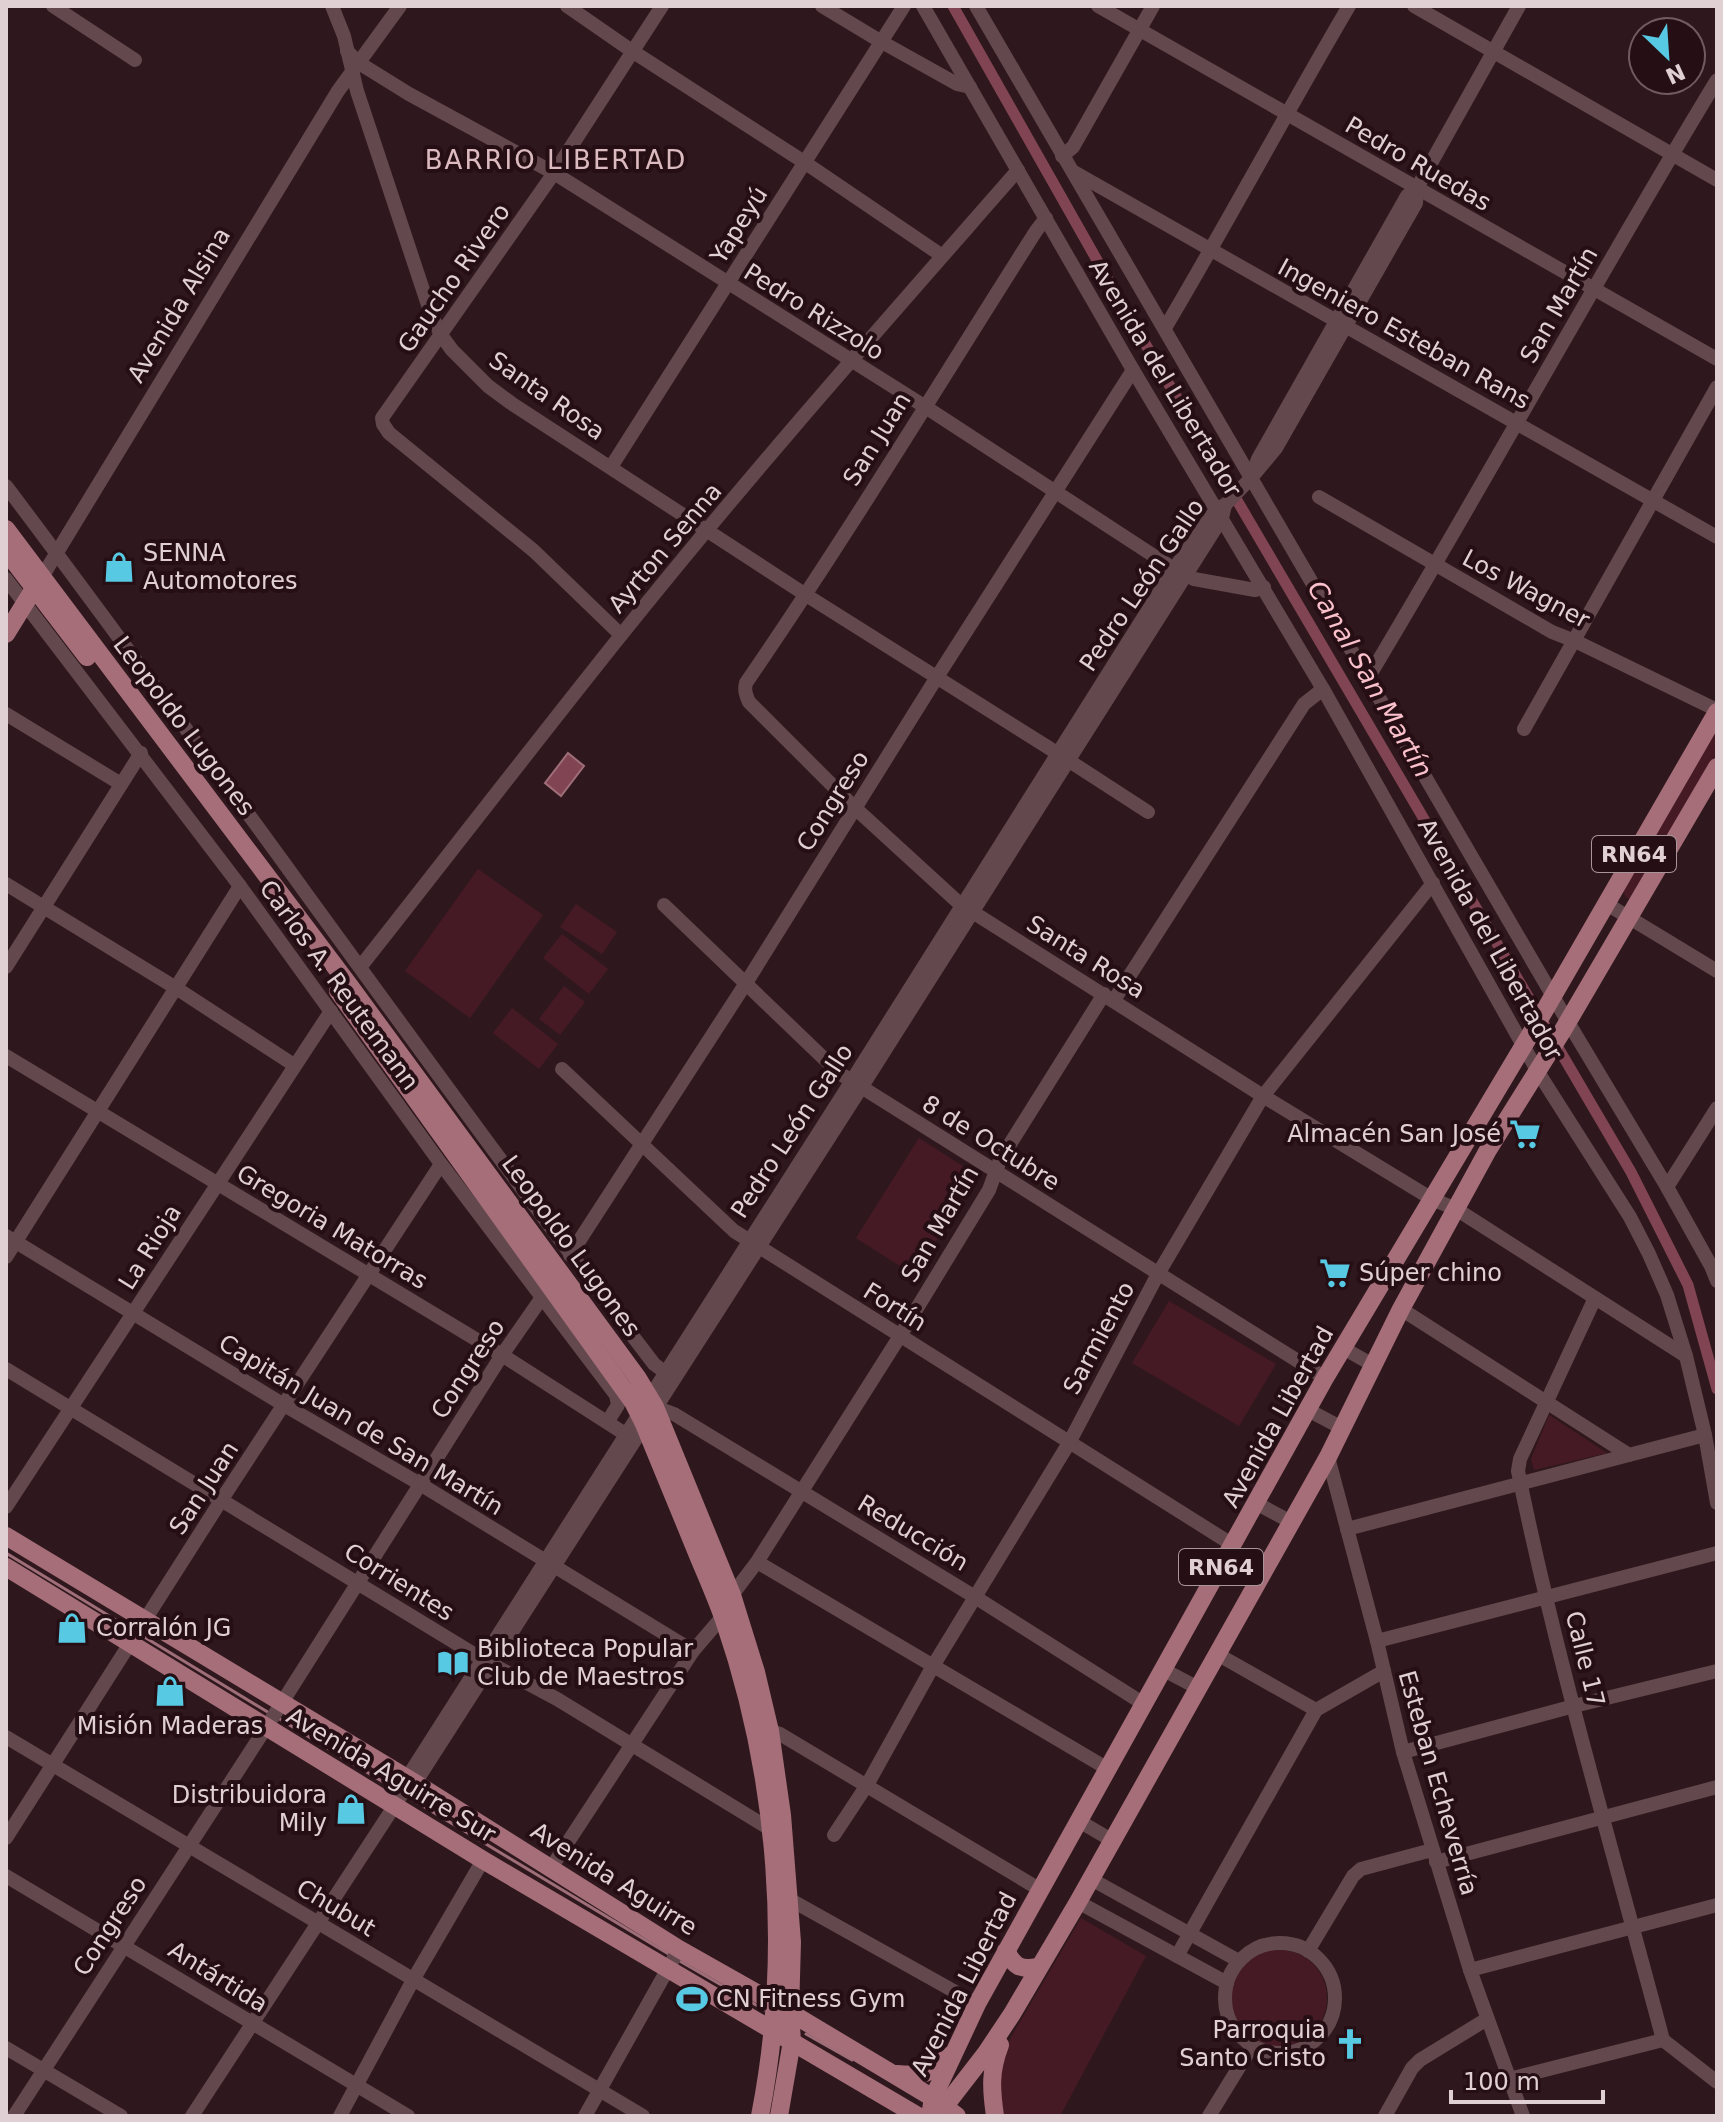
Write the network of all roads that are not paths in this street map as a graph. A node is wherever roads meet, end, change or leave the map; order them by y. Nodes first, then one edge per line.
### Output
1 (53, 6) edge
2 (332, 6) edge
3 (400, 6) edge
4 (567, 6) edge
5 (662, 6) edge
6 (822, 6) edge
7 (904, 6) edge
8 (923, 6) edge
9 (976, 6) edge
10 (1098, 6) edge
11 (1153, 6) edge
12 (1349, 6) edge
13 (1519, 6) edge
14 (1420, 7) edge
15 (1139, 31) junction
16 (880, 41) junction
17 (632, 51) junction
18 (1493, 51) junction
19 (135, 60) dead end
20 (355, 67) junction
21 (1717, 80) edge
22 (970, 87) junction
23 (1286, 113) junction
24 (1672, 155) junction
25 (1062, 156) junction
26 (804, 162) junction
27 (1018, 170) junction
28 (1070, 170) junction
29 (554, 173) junction
30 (1717, 180) edge
31 (1417, 188) junction
32 (1046, 218) junction
33 (1211, 250) junction
34 (941, 255) junction
35 (729, 284) junction
36 (1594, 288) junction
37 (1340, 324) junction
38 (1165, 328) junction
39 (441, 335) junction
40 (1717, 359) edge
41 (851, 362) junction
42 (1133, 370) junction
43 (1717, 387) edge
44 (924, 406) junction
45 (1518, 422) junction
46 (611, 467) junction
47 (1248, 481) junction
48 (6, 486) edge
49 (1056, 492) junction
50 (1319, 497) dead end
51 (1652, 500) junction
52 (1221, 510) junction
53 (6, 529) edge
54 (707, 530) junction
55 (1717, 537) edge
56 (6, 551) edge
57 (56, 553) junction
58 (1436, 565) junction
59 (1180, 572) junction
60 (6, 579) edge
61 (1264, 587) junction
62 (34, 590) junction
63 (806, 595) junction
64 (6, 634) edge
65 (621, 635) junction
66 (1575, 641) junction
67 (937, 677) junction
68 (1368, 678) junction
69 (746, 683) joint
70 (1323, 689) junction
71 (1717, 711) edge
72 (6, 714) edge
73 (1524, 729) dead end
74 (141, 753) junction
75 (1062, 756) junction
76 (1717, 767) edge
77 (121, 784) junction
78 (855, 808) junction
79 (1148, 812) dead end
80 (1433, 883) junction
81 (6, 884) edge
82 (240, 886) junction
83 (1605, 903) junction
84 (664, 905) dead end
85 (44, 907) junction
86 (966, 909) junction
87 (1629, 918) junction
88 (361, 966) junction
89 (6, 967) edge
90 (1717, 971) edge
91 (746, 983) junction
92 (176, 988) junction
93 (1109, 997) junction
94 (1549, 1002) junction
95 (331, 1011) junction
96 (1565, 1026) junction
97 (1527, 1039) junction
98 (6, 1056) edge
99 (294, 1065) junction
100 (1542, 1065) junction
101 (562, 1069) dead end
102 (856, 1085) junction
103 (1263, 1096) junction
104 (1717, 1108) edge
105 (99, 1112) junction
106 (642, 1144) junction
107 (441, 1164) junction
108 (996, 1171) junction
109 (217, 1182) junction
110 (1667, 1187) junction
111 (1432, 1199) junction
112 (1456, 1209) junction
113 (11, 1239) edge
114 (753, 1243) junction
115 (570, 1255) junction
116 (6, 1257) edge
117 (1714, 1263) edge
118 (1158, 1274) junction
119 (368, 1275) junction
120 (1717, 1281) edge
121 (543, 1296) junction
122 (1595, 1298) junction
123 (1401, 1309) junction
124 (133, 1314) junction
125 (900, 1336) junction
126 (1343, 1348) junction
127 (502, 1355) junction
128 (1686, 1356) junction
129 (1373, 1365) junction
130 (6, 1369) edge
131 (669, 1376) junction
132 (1325, 1378) junction
133 (1546, 1403) junction
134 (284, 1405) junction
135 (70, 1407) junction
136 (1308, 1410) junction
137 (641, 1419) junction
138 (608, 1421) junction
139 (1342, 1428) junction
140 (1705, 1435) junction
141 (1069, 1443) junction
142 (1629, 1455) junction
143 (1328, 1457) junction
144 (1521, 1483) junction
145 (420, 1484) junction
146 (801, 1492) junction
147 (222, 1499) junction
148 (1256, 1503) junction
149 (1717, 1503) edge
150 (6, 1507) edge
151 (1291, 1522) junction
152 (1347, 1529) junction
153 (6, 1536) edge
154 (1233, 1545) junction
155 (1717, 1553) edge
156 (757, 1562) junction
157 (549, 1563) junction
158 (6, 1567) edge
159 (358, 1582) junction
160 (732, 1595) junction
161 (975, 1597) junction
162 (1546, 1597) junction
163 (723, 1616) junction
164 (138, 1631) junction
165 (1377, 1641) junction
166 (693, 1651) junction
167 (1217, 1654) junction
168 (486, 1661) junction
169 (933, 1666) junction
170 (1164, 1670) junction
171 (1384, 1671) junction
172 (1717, 1671) edge
173 (1198, 1688) junction
174 (1144, 1704) junction
175 (1574, 1706) junction
176 (1316, 1710) junction
177 (274, 1715) junction
178 (770, 1731) junction
179 (6, 1737) edge
180 (632, 1745) junction
181 (1403, 1752) junction
182 (52, 1766) junction
183 (1108, 1769) junction
184 (409, 1782) junction
185 (867, 1785) junction
186 (1717, 1787) edge
187 (396, 1803) junction
188 (1603, 1816) junction
189 (1079, 1821) junction
190 (770, 1829) junction
191 (834, 1835) dead end
192 (6, 1838) edge
193 (1113, 1841) junction
194 (189, 1846) junction
195 (1434, 1856) junction
196 (483, 1860) junction
197 (551, 1868) junction
198 (6, 1876) edge
199 (1091, 1879) junction
200 (1039, 1889) junction
201 (789, 1899) junction
202 (1078, 1902) junction
203 (1717, 1905) edge
204 (318, 1922) junction
205 (1633, 1927) junction
206 (1190, 1934) junction
207 (124, 1945) junction
208 (1006, 1951) junction
209 (1308, 1951) junction
210 (1177, 1956) junction
211 (673, 1957) junction
212 (1239, 1961) junction
213 (1038, 1967) junction
214 (1470, 1970) junction
215 (413, 1980) junction
216 (1227, 1983) junction
217 (977, 2004) junction
218 (783, 2008) junction
219 (1012, 2014) junction
220 (1487, 2019) junction
221 (252, 2024) junction
222 (772, 2030) junction
223 (1663, 2040) junction
224 (792, 2041) junction
225 (958, 2044) junction
226 (1252, 2046) junction
227 (6, 2048) edge
228 (44, 2070) junction
229 (890, 2073) junction
230 (1509, 2079) junction
231 (1717, 2082) edge
232 (356, 2086) junction
233 (599, 2090) junction
234 (940, 2111) edge
235 (14, 2116) edge
236 (121, 2116) edge
237 (192, 2116) edge
238 (340, 2116) edge
239 (408, 2116) edge
240 (585, 2116) edge
241 (643, 2116) edge
242 (760, 2116) edge
243 (779, 2116) edge
244 (918, 2116) edge
245 (995, 2116) edge
246 (1209, 2116) edge
247 (1385, 2116) edge
248 (1523, 2116) edge

1 - 19 street
2 - 20 street, Pedro Rizzolo
3 - 20 street, Avenida Alsina
4 - 17 street
5 - 17 street, Gaucho Rivero
6 - 16 street
7 - 16 street, Yapeyú
8 - 22 street, Avenida del Libertador
9 - 25 street, Avenida del Libertador
10 - 15 street, Pedro Ruedas
11 - 15 street
12 - 23 street
13 - 18 street, Pedro León Gallo
14 - 18 street
15 - 23 street, Pedro Ruedas
15 - 25 street
16 - 22 street
16 - 26 street, Yapeyú
17 - 26 street
17 - 29 street, Gaucho Rivero
18 - 24 street
18 - 31 street, Pedro León Gallo
20 - 29 street, Pedro Rizzolo
20 - 39 street, Santa Rosa
20 - 57 street, Avenida Alsina
21 - 24 street, San Martín
22 - 27 street, Avenida del Libertador
23 - 31 street, Pedro Ruedas
23 - 33 street
24 - 30 street
24 - 36 street, San Martín
25 - 28 street, Avenida del Libertador
26 - 34 street
26 - 35 street, Yapeyú
27 - 32 street, Avenida del Libertador
27 - 34 street, Ayrton Senna
28 - 33 street, Ingeniero Esteban Rans
28 - 38 street, Avenida del Libertador
29 - 35 street, Pedro Rizzolo
29 - 39 street, Gaucho Rivero
31 - 36 street, Pedro Ruedas
31 - 37 street, Pedro León Gallo
32 - 42 street, Avenida del Libertador
32 - 44 street, San Juan
33 - 37 street, Ingeniero Esteban Rans
33 - 38 street
34 - 41 street, Ayrton Senna
35 - 41 street, Pedro Rizzolo
35 - 46 street, Yapeyú
36 - 40 street, Pedro Ruedas
36 - 45 street, San Martín
37 - 45 street, Ingeniero Esteban Rans
37 - 47 street, Pedro León Gallo
38 - 47 street, Avenida del Libertador
39 - 46 street, Santa Rosa
39 - 65 street, Gaucho Rivero
41 - 44 street, Pedro Rizzolo
41 - 54 street, Ayrton Senna
42 - 49 street, Congreso
42 - 52 street, Avenida del Libertador
43 - 51 street
44 - 49 street, Pedro Rizzolo
44 - 63 street, San Juan
45 - 51 street, Ingeniero Esteban Rans
45 - 58 street, San Martín
46 - 54 street, Santa Rosa
47 - 52 street, Pedro León Gallo
47 - 68 street, Avenida del Libertador
48 - 57 street
49 - 59 street, Pedro Rizzolo
49 - 67 street, Congreso
50 - 58 street, Los Wagner
51 - 55 street, Ingeniero Esteban Rans
51 - 66 street
52 - 59 street, Pedro León Gallo
52 - 61 street, Avenida del Libertador
53 - 62 main road, Leopoldo Lugones
54 - 63 street, Santa Rosa
54 - 65 street, Ayrton Senna
56 - 62 main road, Leopoldo Lugones
57 - 62 street, Avenida Alsina
57 - 88 street
58 - 66 street, Los Wagner
58 - 68 street, San Martín
59 - 61 street, Pedro Rizzolo
59 - 75 street, Pedro León Gallo
60 - 62 street, Carlos A. Reutemann
61 - 70 street, Avenida del Libertador
62 - 64 main road, Avenida Alsina
62 - 74 street, Carlos A. Reutemann
62 - 137 main road, Leopoldo Lugones
63 - 67 street, Santa Rosa
63 - 69 street, San Juan
65 - 88 street, Ayrton Senna
66 - 71 street, Los Wagner
66 - 73 street
67 - 75 street, Santa Rosa
67 - 78 street, Congreso
68 - 94 street, Avenida del Libertador
69 - 78 street, Santa Rosa
70 - 80 street, Avenida del Libertador
70 - 93 street, San Martín
71 - 83 main road, Avenida Libertad / RN64
72 - 77 street
74 - 77 street
74 - 82 street, Carlos A. Reutemann
75 - 79 street, Santa Rosa
75 - 86 street, Pedro León Gallo
76 - 87 main road, Avenida Libertad / RN64
77 - 85 street
78 - 86 street, Santa Rosa
78 - 91 street, Congreso
80 - 97 street, Avenida del Libertador
80 - 103 street, Sarmiento
81 - 85 street
82 - 92 street
82 - 95 street, Carlos A. Reutemann
83 - 87 street
83 - 94 main road, Avenida Libertad / RN64
84 - 91 street, 8 de Octubre
85 - 89 street
85 - 92 street
86 - 93 street, Santa Rosa
86 - 102 street, Pedro León Gallo
87 - 90 street
87 - 96 main road, Avenida Libertad / RN64
88 - 115 street
91 - 102 street, 8 de Octubre
91 - 106 street, Congreso
92 - 99 street
92 - 105 street
93 - 103 street, Santa Rosa
93 - 108 street, San Martín
94 - 96 street, Avenida del Libertador
94 - 97 main road, Avenida Libertad / RN64
95 - 99 street, La Rioja
95 - 107 street, Carlos A. Reutemann
96 - 100 main road, Avenida Libertad / RN64
96 - 110 street, Avenida del Libertador
97 - 100 street, Avenida del Libertador
97 - 111 main road, Avenida Libertad / RN64
98 - 105 street, Gregoria Matorras
99 - 109 street, La Rioja
100 - 112 main road, Avenida Libertad / RN64
100 - 128 street, Avenida del Libertador
101 - 106 street, Fortín
102 - 108 street, 8 de Octubre
102 - 114 street, Pedro León Gallo
103 - 111 street, Santa Rosa
103 - 118 street, Sarmiento
104 - 110 street
105 - 109 street, Gregoria Matorras
105 - 113 street
106 - 114 street, Fortín
106 - 115 street, Congreso
107 - 119 street, San Juan
107 - 121 street, Carlos A. Reutemann
108 - 118 street, 8 de Octubre
108 - 125 street, San Martín
109 - 119 street, Gregoria Matorras
109 - 124 street, La Rioja
110 - 117 street, Avenida del Libertador
111 - 112 street, Santa Rosa
111 - 126 main road, Avenida Libertad / RN64
112 - 122 street, Santa Rosa
112 - 123 main road, Avenida Libertad / RN64
113 - 116 street
113 - 124 street, Capitán Juan de San Martín
114 - 125 street, Fortín
114 - 131 street, Pedro León Gallo
115 - 131 street
117 - 120 street, Avenida del Libertador
118 - 132 street, 8 de Octubre
118 - 141 street, Sarmiento
119 - 127 street, Gregoria Matorras
119 - 134 street, San Juan
121 - 127 street, Congreso
121 - 138 street, Carlos A. Reutemann
122 - 128 street, Santa Rosa
122 - 133 street, Calle 17
123 - 129 main road, Avenida Libertad / RN64
123 - 133 street
124 - 134 street, Capitán Juan de San Martín
124 - 135 street, La Rioja
125 - 141 street, Fortín
125 - 146 street, San Martín
126 - 129 street
126 - 132 main road, Avenida Libertad / RN64
127 - 138 street, Gregoria Matorras
127 - 145 street, Congreso
128 - 140 street, Avenida del Libertador
129 - 139 main road, Avenida Libertad / RN64
130 - 135 street, Corrientes
131 - 137 street, Pedro León Gallo
132 - 136 main road, Avenida Libertad / RN64
133 - 142 street
133 - 144 street, Calle 17
134 - 145 street, Capitán Juan de San Martín
134 - 147 street, San Juan
135 - 147 street, Corrientes
135 - 150 street, La Rioja
136 - 139 street
136 - 148 main road, Avenida Libertad / RN64
137 - 138 street, Gregoria Matorras
137 - 146 street, Reducción
137 - 157 street, Pedro León Gallo
137 - 160 main road, Leopoldo Lugones
137 - 163 main road, Leopoldo Lugones
139 - 143 main road, Avenida Libertad / RN64
140 - 142 street
140 - 149 street, Avenida del Libertador
141 - 154 street, Fortín
141 - 161 street, Sarmiento
142 - 144 street
143 - 151 main road, Avenida Libertad / RN64
143 - 152 street, Esteban Echeverría
144 - 152 street
144 - 162 street, Calle 17
145 - 157 street, Capitán Juan de San Martín
145 - 159 street, Congreso
146 - 156 street, San Martín
146 - 161 street, Reducción
147 - 159 street, Corrientes
147 - 164 street, San Juan
148 - 151 street
148 - 154 main road, Avenida Libertad / RN64
151 - 167 main road, Avenida Libertad / RN64
152 - 165 street, Esteban Echeverría
153 - 164 main road, Avenida Aguirre Sur
154 - 170 main road, Avenida Libertad / RN64
155 - 162 street
156 - 160 street, San Martín
156 - 169 street
157 - 166 street, Capitán Juan de San Martín
157 - 168 street, Pedro León Gallo
158 - 164 main road, Avenida Aguirre Sur
159 - 168 street, Corrientes
159 - 177 street, Congreso
160 - 178 main road, Leopoldo Lugones
161 - 169 street, Sarmiento
161 - 174 street, Reducción
162 - 165 street
162 - 175 street, Calle 17
163 - 166 street
163 - 190 main road, Leopoldo Lugones
164 - 177 main road, Avenida Aguirre Sur
164 - 177 main road, Avenida Aguirre Sur
164 - 182 street, San Juan
165 - 171 street, Esteban Echeverría
166 - 180 street
167 - 173 main road, Avenida Libertad / RN64
167 - 176 street
168 - 180 street, Corrientes
168 - 184 street, Pedro León Gallo
169 - 183 street
169 - 185 street, Sarmiento
170 - 173 street
170 - 174 main road, Avenida Libertad / RN64
171 - 176 street
171 - 181 street, Esteban Echeverría
172 - 175 street
173 - 193 main road, Avenida Libertad / RN64
174 - 183 main road, Avenida Libertad / RN64
175 - 181 street
175 - 188 street, Calle 17
176 - 206 street
177 - 184 main road, Avenida Aguirre Sur
177 - 187 main road, Avenida Aguirre Sur
177 - 194 street, Congreso
178 - 185 street
178 - 201 main road, Leopoldo Lugones
179 - 182 street, Chubut
180 - 190 street, Corrientes
180 - 197 street
181 - 195 street, Esteban Echeverría
182 - 192 street, San Juan
182 - 194 street, Chubut
183 - 189 main road, Avenida Libertad / RN64
184 - 187 street, Pedro León Gallo
184 - 197 main road, Avenida Aguirre
185 - 191 street, Sarmiento
185 - 200 street
186 - 188 street
187 - 196 main road, Avenida Aguirre Sur
187 - 204 street, Pedro León Gallo
188 - 195 street
188 - 205 street, Calle 17
189 - 193 street
189 - 200 main road, Avenida Libertad / RN64
190 - 218 main road, Leopoldo Lugones
193 - 199 main road, Avenida Libertad / RN64
194 - 204 street, Chubut
194 - 207 street, Congreso
195 - 209 street
195 - 214 street, Esteban Echeverría
196 - 211 main road, Avenida Aguirre Sur
196 - 215 street
197 - 211 main road, Avenida Aguirre
198 - 207 street, Antártida
199 - 202 main road, Avenida Libertad / RN64
199 - 206 street
200 - 208 main road, Avenida Libertad / RN64
201 - 217 street
201 - 218 main road, Leopoldo Lugones
202 - 210 street
202 - 213 main road, Avenida Libertad / RN64
203 - 205 street
204 - 215 street, Chubut
204 - 221 street, Pedro León Gallo
205 - 214 street
205 - 223 street, Calle 17
206 - 210 street
206 - 212 street
207 - 221 street, Antártida
207 - 228 street, Congreso
208 - 213 main road
208 - 217 main road, Avenida Libertad / RN64
209 - 212 street
209 - 226 street
210 - 216 street
211 - 218 main road, Avenida Aguirre
211 - 222 main road, Avenida Aguirre Sur
211 - 233 street
212 - 216 street
213 - 219 main road, Avenida Libertad / RN64
214 - 220 street, Esteban Echeverría
215 - 232 street
215 - 233 street, Chubut
216 - 226 street
217 - 225 main road, Avenida Libertad / RN64
218 - 222 main road, Leopoldo Lugones
218 - 224 main road, Leopoldo Lugones
218 - 229 main road
219 - 234 main road, Avenida Libertad / RN64
219 - 245 main road
220 - 230 street, Esteban Echeverría
220 - 247 street
221 - 232 street, Antártida
221 - 237 street, Pedro León Gallo
222 - 224 main road, Avenida Aguirre Sur
222 - 242 main road, Leopoldo Lugones
223 - 230 street
223 - 231 street
224 - 243 main road, Leopoldo Lugones
224 - 244 main road, Avenida Aguirre Sur
225 - 229 main road
225 - 234 main road, Avenida Libertad / RN64
226 - 246 street
227 - 228 street
228 - 235 street, Congreso
228 - 236 street
229 - 234 main road
230 - 248 street, Esteban Echeverría
232 - 238 street
232 - 239 street, Antártida
233 - 240 street
233 - 241 street, Chubut

